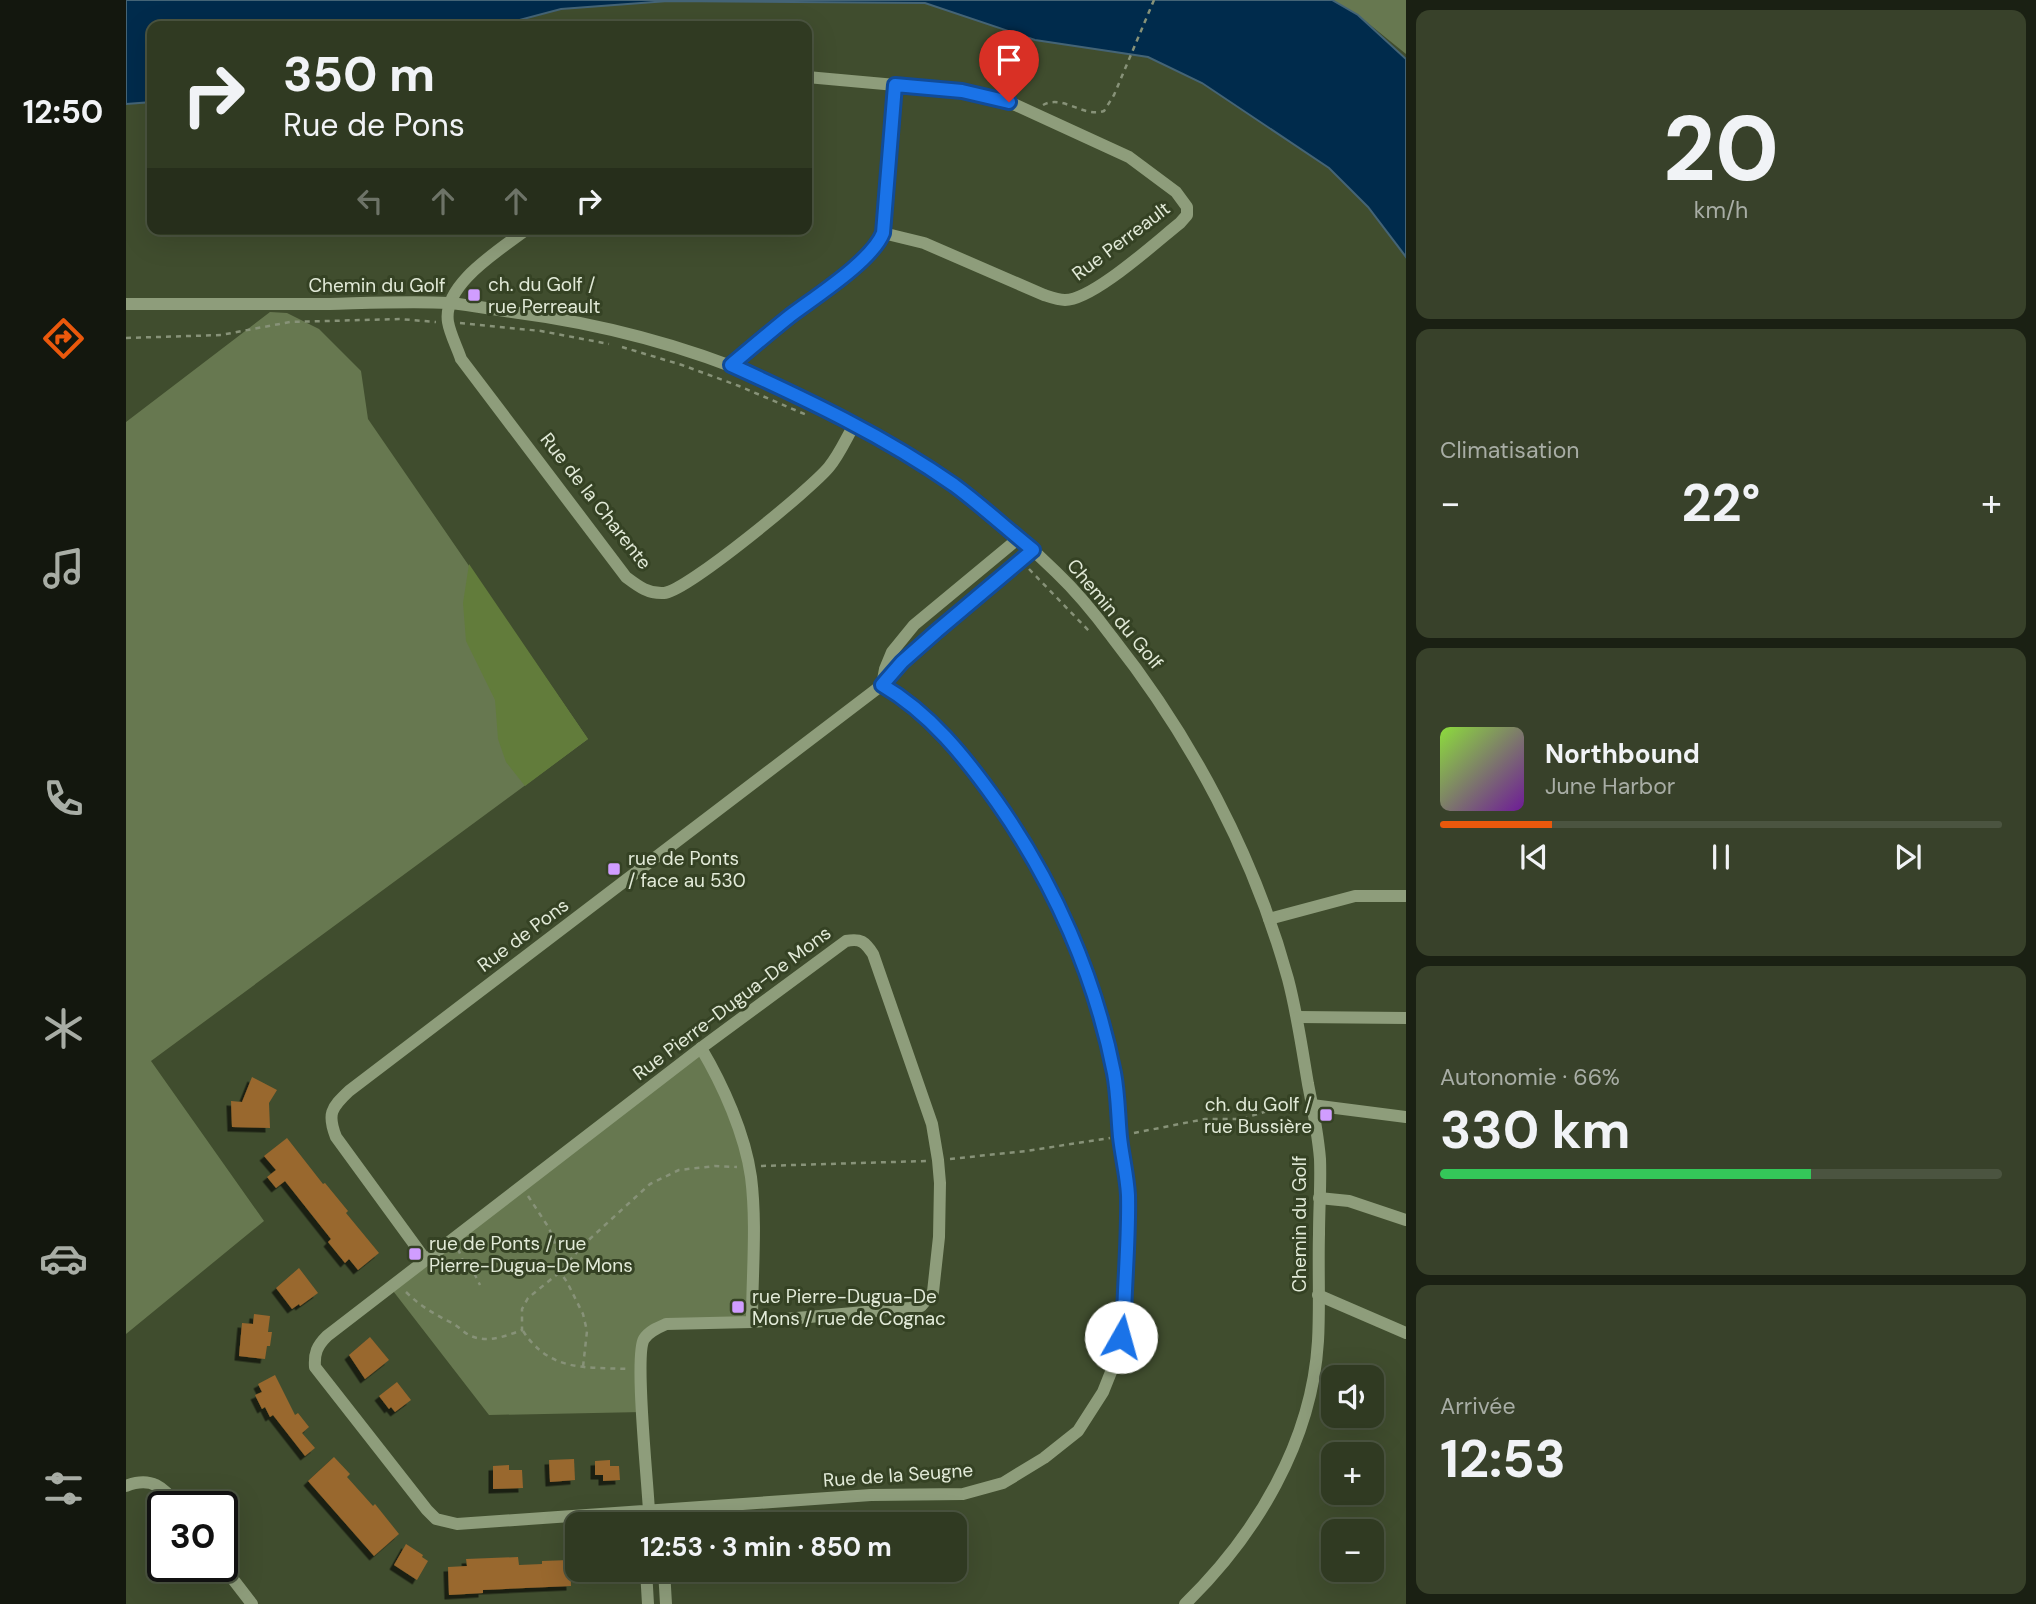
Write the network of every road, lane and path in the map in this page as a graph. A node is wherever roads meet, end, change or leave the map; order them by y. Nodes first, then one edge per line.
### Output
1 (1154, 0) edge
2 (812, 77) edge
3 (895, 85) junction
4 (1037, 114) junction
5 (883, 233) junction
6 (519, 235) edge
7 (449, 303) junction
8 (126, 304) edge
9 (448, 322) junction
10 (126, 338) edge
11 (731, 365) junction
12 (811, 417) dead end
13 (854, 425) junction
14 (1019, 538) junction
15 (1033, 550) junction
16 (1020, 560) junction
17 (1090, 632) dead end
18 (882, 685) junction
19 (1406, 896) edge
20 (1269, 919) junction
21 (1298, 1017) junction
22 (1406, 1018) edge
23 (701, 1048) junction
24 (1312, 1105) junction
25 (1406, 1117) edge
26 (1120, 1136) junction
27 (938, 1160) junction
28 (749, 1167) junction
29 (521, 1186) junction
30 (1319, 1198) junction
31 (1406, 1220) edge
32 (451, 1239) junction
33 (425, 1259) junction
34 (560, 1272) junction
35 (397, 1282) junction
36 (480, 1285) dead end
37 (1318, 1295) junction
38 (752, 1322) junction
39 (522, 1330) junction
40 (1406, 1333) edge
41 (583, 1367) junction
42 (639, 1369) junction
43 (126, 1486) edge
44 (166, 1491) edge
45 (647, 1512) edge
46 (705, 1512) edge
47 (565, 1521) edge
48 (235, 1582) edge
49 (647, 1582) edge
50 (665, 1582) edge
51 (252, 1604) edge
52 (648, 1604) edge
53 (666, 1604) edge
54 (1185, 1604) edge

1 - 4 path
2 - 3 street, Rue Perreault
3 - 4 street, Rue Perreault
3 - 5 street
4 - 5 street, Rue Perreault
5 - 11 street
6 - 7 street
7 - 8 street, Chemin du Golf
7 - 9 street, Rue de la Charente
7 - 11 street, Chemin du Golf
9 - 10 path
9 - 12 path
9 - 13 street, Rue de la Charente
11 - 13 street, Chemin du Golf
13 - 14 street, Chemin du Golf
14 - 15 street, Chemin du Golf
14 - 18 street
15 - 16 street, Rue de Pons
15 - 20 street, Chemin du Golf
16 - 17 path
16 - 18 street, Rue de Pons
18 - 26 street, Rue de la Seugne
18 - 33 street, Rue de Pons
19 - 20 street
20 - 21 street, Chemin du Golf
21 - 22 street
21 - 24 street, Chemin du Golf
23 - 27 street, Rue Pierre-Dugua-De Mons
23 - 28 street
23 - 29 street, Rue Pierre-Dugua-De Mons
24 - 25 street
24 - 26 path
24 - 30 street, Chemin du Golf
26 - 27 path
26 - 46 street, Rue de la Seugne
27 - 28 path
27 - 38 street, Rue Pierre-Dugua-De Mons
28 - 34 path
28 - 38 street
29 - 32 street, Rue Pierre-Dugua-De Mons
29 - 34 path
30 - 31 street
30 - 37 street, Chemin du Golf
32 - 33 street, Rue Pierre-Dugua-De Mons
32 - 36 path
33 - 35 street, Rue de la Seugne
34 - 39 path
34 - 41 path
35 - 39 path
35 - 47 street, Rue de la Seugne
37 - 40 street
37 - 54 street, Chemin du Golf
38 - 42 street, Rue Pierre-Dugua-De Mons
39 - 41 path
41 - 42 path
42 - 45 street, Rue Pierre-Dugua-De Mons
43 - 44 street
48 - 51 street
49 - 52 street
50 - 53 street

